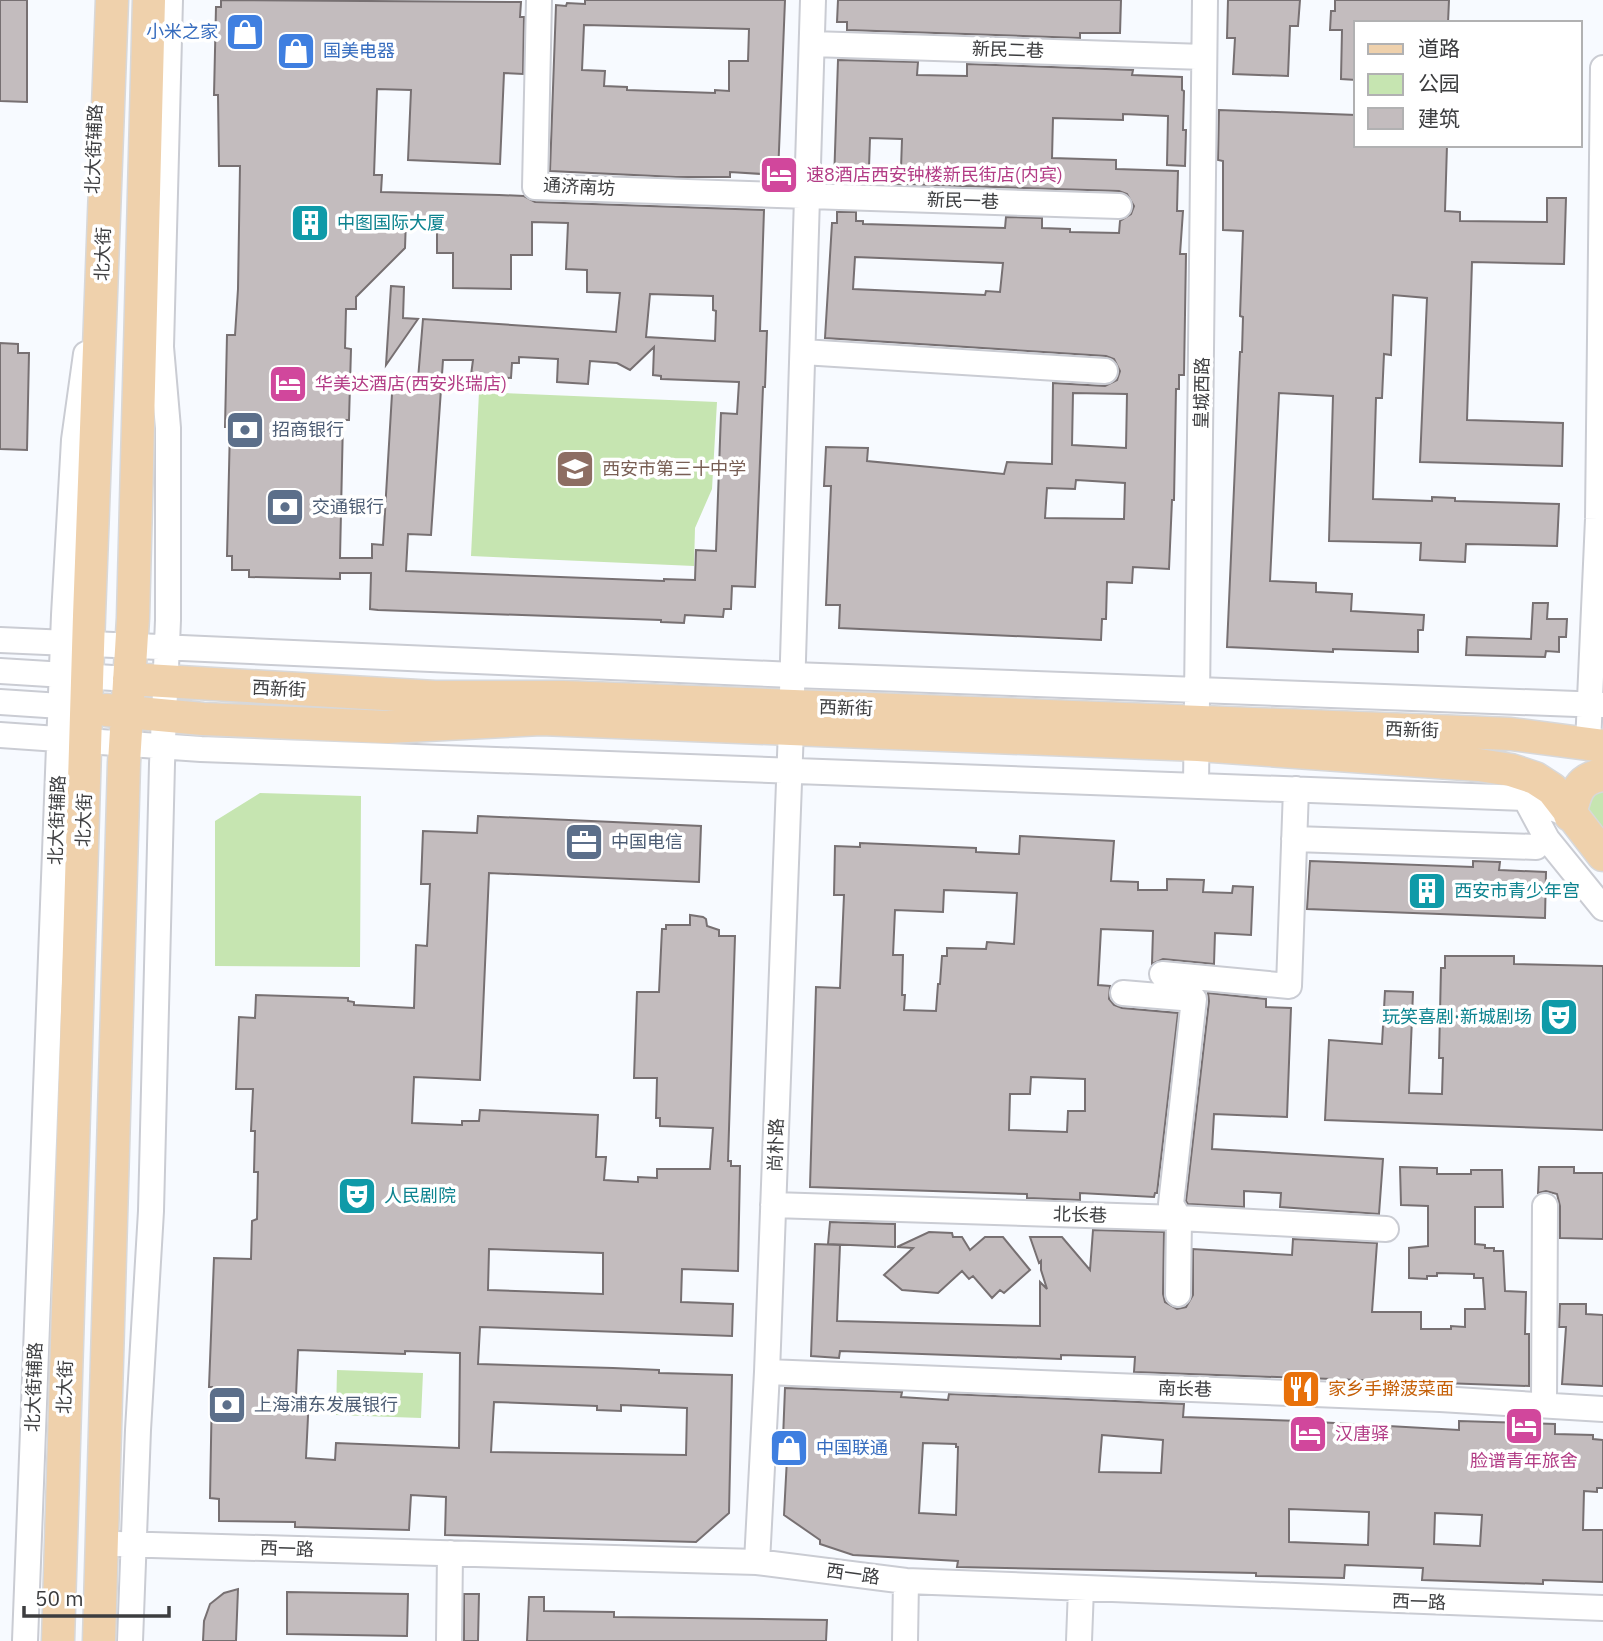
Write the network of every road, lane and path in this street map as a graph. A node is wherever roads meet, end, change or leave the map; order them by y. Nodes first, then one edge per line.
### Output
1 (98, 0) edge
2 (112, 0) edge
3 (149, 0) edge
4 (170, 0) edge
5 (539, 0) edge
6 (813, 0) edge
7 (1205, 0) edge
8 (812, 44) junction
9 (1204, 57) junction
10 (1603, 68) edge
11 (807, 196) junction
12 (1119, 206) dead end
13 (1602, 288) edge
14 (803, 352) junction
15 (1105, 371) dead end
16 (1601, 519) edge
17 (0, 640) edge
18 (76, 644) junction
19 (131, 646) junction
20 (166, 648) junction
21 (0, 671) edge
22 (75, 675) junction
23 (129, 679) junction
24 (165, 682) junction
25 (1199, 689) junction
26 (0, 702) edge
27 (792, 703) junction
28 (1597, 705) edge
29 (74, 707) junction
30 (127, 712) junction
31 (164, 715) junction
32 (1198, 733) junction
33 (0, 735) edge
34 (74, 740) junction
35 (125, 744) junction
36 (162, 746) junction
37 (1598, 753) edge
38 (789, 771) junction
39 (1603, 775) edge
40 (1196, 786) junction
41 (1296, 789) junction
42 (1525, 798) junction
43 (1570, 816) junction
44 (1294, 839) junction
45 (1536, 847) dead end
46 (1603, 855) edge
47 (1603, 908) edge
48 (1162, 974) dead end
49 (1123, 993) dead end
50 (773, 1205) junction
51 (1545, 1206) dead end
52 (1179, 1218) junction
53 (1386, 1229) dead end
54 (1178, 1294) dead end
55 (767, 1372) junction
56 (1544, 1405) junction
57 (1603, 1409) edge
58 (102, 1543) junction
59 (134, 1545) junction
60 (450, 1553) junction
61 (757, 1562) junction
62 (906, 1581) junction
63 (1081, 1588) junction
64 (1603, 1608) edge
65 (25, 1641) edge
66 (58, 1641) edge
67 (99, 1641) edge
68 (130, 1641) edge
69 (449, 1641) edge
70 (905, 1641) edge
71 (1079, 1641) edge

1 - 18 street, 北大街辅路
2 - 18 main road, 北大街
3 - 19 main road
4 - 20 street
5 - 11 street, 通济南坊
6 - 8 street, 尚朴路
7 - 9 street, 皇城西路
8 - 9 street, 新民二巷
8 - 11 street, 尚朴路
9 - 25 street, 皇城西路
10 - 13 street
11 - 12 street, 新民一巷
11 - 14 street, 尚朴路
13 - 16 street
14 - 15 street
14 - 27 street, 尚朴路
16 - 28 street
17 - 18 street
18 - 19 street
18 - 22 main road, 北大街
19 - 20 street
19 - 23 main road
20 - 24 street
20 - 27 street
21 - 22 street, 西新街
22 - 23 street, 西新街
22 - 29 main road, 北大街
23 - 24 main road, 西新街
23 - 30 main road
24 - 27 main road, 西新街
24 - 31 street
25 - 27 street
25 - 28 street
25 - 32 street, 皇城西路
26 - 29 street
27 - 31 main road, 西新街
27 - 32 main road, 西新街
27 - 38 street, 尚朴路
28 - 37 street
29 - 30 main road, 西新街
29 - 34 main road, 北大街
30 - 31 main road, 西新街
30 - 35 main road
31 - 36 street
32 - 37 main road, 西新街
32 - 40 street, 皇城西路
32 - 43 main road, 西新街
33 - 34 street
34 - 35 street
34 - 65 street, 北大街辅路
34 - 66 main road, 北大街
35 - 36 street
35 - 58 main road
36 - 38 street
36 - 59 street
38 - 40 street
38 - 50 street, 尚朴路
39 - 43 main road
40 - 41 street
41 - 42 street
41 - 44 street
42 - 43 street
42 - 47 street
43 - 46 main road, 西新街
44 - 45 street
44 - 48 street
49 - 52 street
50 - 52 street, 北长巷
50 - 55 street, 尚朴路
51 - 56 street
52 - 53 street, 北长巷
52 - 54 street
55 - 56 street, 南长巷
55 - 61 street, 尚朴路
56 - 57 street, 南长巷
58 - 59 street, 西一路
58 - 67 main road
59 - 60 street, 西一路
59 - 68 street
60 - 61 street, 西一路
60 - 69 street
61 - 62 street, 西一路
62 - 63 street, 西一路
62 - 70 street
63 - 64 street, 西一路
63 - 71 street

